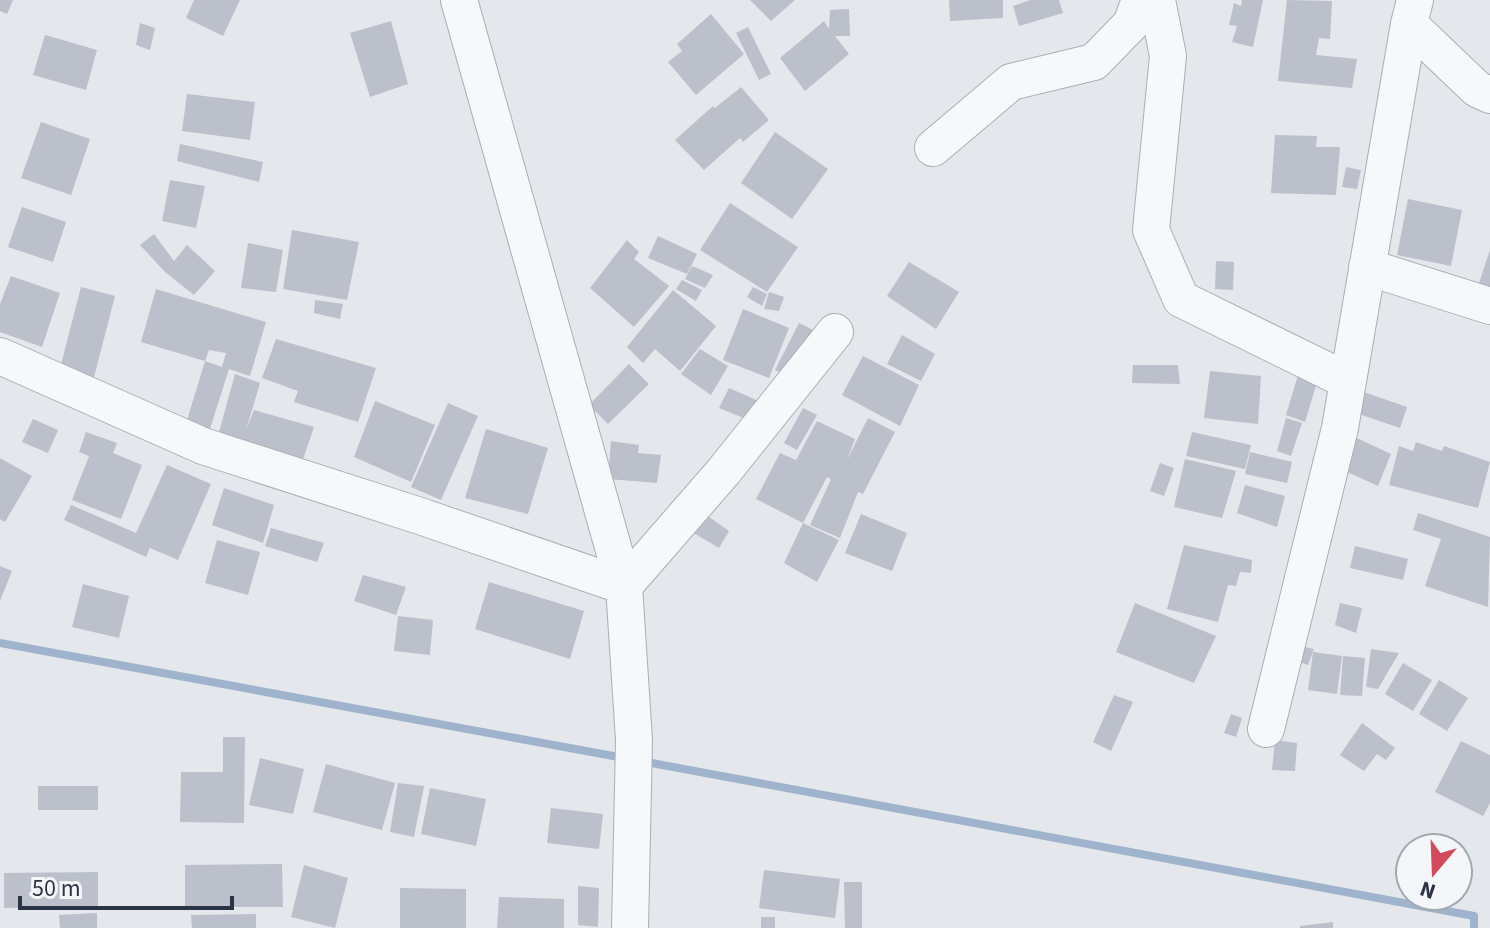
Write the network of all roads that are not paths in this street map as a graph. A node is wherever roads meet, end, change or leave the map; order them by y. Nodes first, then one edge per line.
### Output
1 (459, 0) edge
2 (1140, 0) edge
3 (1157, 0) edge
4 (1412, 12) edge
5 (1490, 95) edge
6 (933, 148) dead end
7 (1367, 267) junction
8 (1490, 306) edge
9 (835, 332) dead end
10 (0, 356) edge
11 (1348, 381) junction
12 (624, 586) junction
13 (1266, 729) dead end
14 (630, 928) edge

1 - 12 street
2 - 6 street
3 - 11 street
4 - 5 street
4 - 7 street
7 - 8 street
7 - 11 street
9 - 12 street
10 - 12 street
11 - 13 street
12 - 14 street

